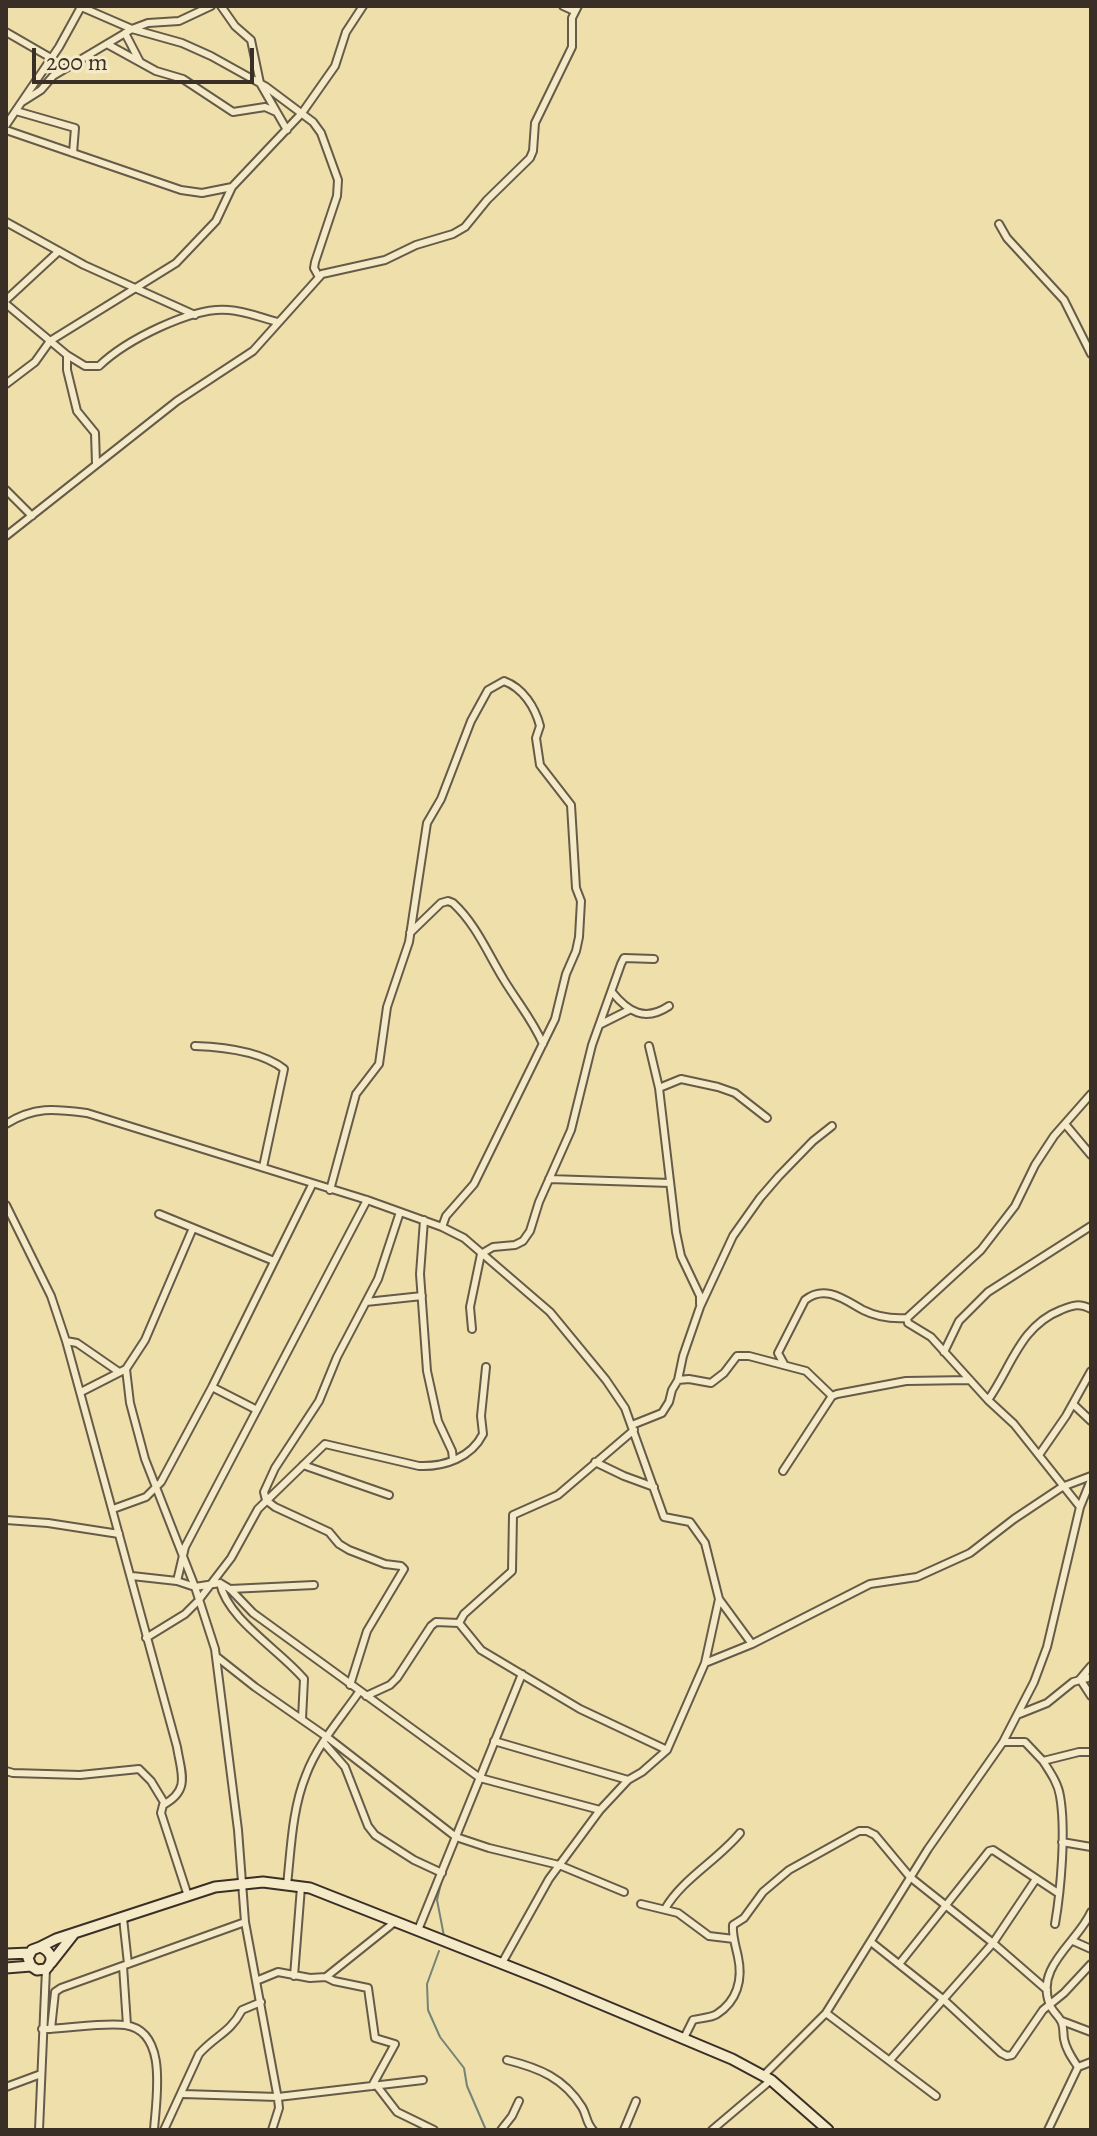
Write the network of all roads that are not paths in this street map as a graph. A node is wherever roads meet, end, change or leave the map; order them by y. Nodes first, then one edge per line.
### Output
1 (80, 6) edge
2 (211, 6) edge
3 (221, 6) edge
4 (363, 6) edge
5 (563, 6) edge
6 (88, 8) edge
7 (576, 8) edge
8 (129, 31) junction
9 (6, 32) edge
10 (107, 44) junction
11 (51, 58) junction
12 (140, 62) junction
13 (260, 83) junction
14 (22, 102) junction
15 (16, 111) junction
16 (276, 112) junction
17 (302, 113) junction
18 (6, 127) edge
19 (287, 130) junction
20 (73, 153) junction
21 (232, 187) junction
22 (6, 222) edge
23 (999, 224) dead end
24 (59, 251) junction
25 (319, 277) junction
26 (136, 288) junction
27 (6, 302) edge
28 (195, 315) junction
29 (278, 322) junction
30 (50, 341) junction
31 (1091, 354) edge
32 (67, 355) junction
33 (6, 384) edge
34 (95, 465) junction
35 (6, 490) edge
36 (32, 516) junction
37 (6, 536) edge
38 (410, 934) junction
39 (654, 959) dead end
40 (612, 992) junction
41 (669, 1006) dead end
42 (629, 1010) junction
43 (601, 1024) junction
44 (543, 1044) junction
45 (195, 1046) dead end
46 (649, 1046) dead end
47 (659, 1088) junction
48 (1091, 1094) edge
49 (767, 1118) dead end
50 (6, 1124) edge
51 (1065, 1124) junction
52 (832, 1126) dead end
53 (1091, 1155) edge
54 (263, 1167) junction
55 (549, 1179) junction
56 (670, 1183) junction
57 (312, 1185) junction
58 (330, 1190) junction
59 (367, 1200) junction
60 (6, 1205) edge
61 (400, 1212) junction
62 (159, 1214) dead end
63 (424, 1220) junction
64 (1091, 1226) edge
65 (442, 1227) junction
66 (193, 1228) junction
67 (481, 1254) junction
68 (274, 1261) junction
69 (422, 1296) junction
70 (366, 1302) junction
71 (700, 1307) junction
72 (1091, 1309) edge
73 (907, 1318) junction
74 (472, 1329) dead end
75 (66, 1341) junction
76 (944, 1352) junction
77 (784, 1364) junction
78 (486, 1367) dead end
79 (122, 1371) junction
80 (1091, 1371) edge
81 (678, 1380) junction
82 (970, 1380) junction
83 (212, 1387) junction
84 (81, 1392) junction
85 (832, 1396) junction
86 (988, 1400) junction
87 (1073, 1404) junction
88 (257, 1410) junction
89 (1091, 1421) edge
90 (633, 1427) junction
91 (1039, 1455) junction
92 (453, 1459) junction
93 (595, 1462) junction
94 (303, 1465) junction
95 (783, 1471) dead end
96 (1091, 1478) edge
97 (156, 1487) junction
98 (654, 1487) junction
99 (1062, 1487) junction
100 (389, 1495) dead end
101 (266, 1500) junction
102 (1080, 1507) junction
103 (113, 1509) junction
104 (6, 1520) edge
105 (119, 1534) junction
106 (183, 1556) junction
107 (132, 1576) junction
108 (177, 1581) junction
109 (220, 1583) junction
110 (211, 1584) junction
111 (314, 1585) dead end
112 (195, 1587) junction
113 (230, 1589) junction
114 (719, 1599) junction
115 (198, 1601) junction
116 (459, 1623) junction
117 (146, 1638) junction
118 (752, 1644) junction
119 (217, 1657) junction
120 (705, 1663) junction
121 (1091, 1666) edge
122 (522, 1674) junction
123 (1091, 1677) edge
124 (1080, 1679) junction
125 (350, 1685) junction
126 (362, 1694) junction
127 (1091, 1696) edge
128 (1017, 1716) junction
129 (302, 1719) junction
130 (326, 1740) junction
131 (494, 1741) junction
132 (1003, 1742) junction
133 (667, 1750) junction
134 (1091, 1752) edge
135 (1043, 1761) junction
136 (6, 1771) edge
137 (480, 1778) junction
138 (628, 1780) junction
139 (165, 1804) junction
140 (600, 1810) junction
141 (740, 1833) dead end
142 (456, 1837) junction
143 (1062, 1842) junction
144 (1091, 1847) edge
145 (559, 1865) junction
146 (442, 1873) junction
147 (910, 1877) junction
148 (1036, 1879) junction
149 (242, 1883) junction
150 (287, 1885) junction
151 (301, 1887) junction
152 (624, 1892) dead end
153 (1058, 1893) junction
154 (188, 1896) junction
155 (641, 1904) dead end
156 (946, 1905) junction
157 (665, 1909) junction
158 (1091, 1912) edge
159 (123, 1918) junction
160 (396, 1921) junction
161 (245, 1922) junction
162 (1055, 1924) dead end
163 (418, 1930) junction
164 (73, 1935) junction
165 (734, 1939) junction
166 (1073, 1941) junction
167 (871, 1942) junction
168 (993, 1943) junction
169 (40, 1947) junction
170 (1091, 1949) edge
171 (30, 1953) junction
172 (6, 1954) edge
173 (502, 1963) junction
174 (900, 1963) junction
175 (1091, 1964) edge
176 (126, 1965) junction
177 (48, 1966) junction
178 (32, 1967) junction
179 (6, 1968) edge
180 (294, 1976) junction
181 (326, 1977) junction
182 (256, 1981) junction
183 (1047, 1990) junction
184 (43, 1991) junction
185 (944, 2000) junction
186 (261, 2002) junction
187 (1050, 2006) junction
188 (826, 2013) junction
189 (1062, 2021) junction
190 (127, 2025) junction
191 (42, 2029) junction
192 (51, 2029) junction
193 (1091, 2032) edge
194 (684, 2038) junction
195 (507, 2060) dead end
196 (890, 2060) junction
197 (1091, 2062) edge
198 (1078, 2067) junction
199 (41, 2074) junction
200 (767, 2078) junction
201 (423, 2080) dead end
202 (374, 2086) junction
203 (6, 2087) edge
204 (183, 2094) junction
205 (936, 2096) dead end
206 (278, 2097) junction
207 (519, 2101) dead end
208 (636, 2101) dead end
209 (816, 2117) junction
210 (39, 2130) edge
211 (154, 2130) edge
212 (164, 2130) edge
213 (272, 2130) edge
214 (434, 2130) edge
215 (501, 2130) edge
216 (593, 2130) edge
217 (624, 2130) edge
218 (712, 2130) edge
219 (811, 2130) edge
220 (828, 2130) edge
221 (1048, 2130) edge

1 - 6 street
1 - 11 street
2 - 8 street
3 - 13 street
4 - 17 street
5 - 7 street
6 - 8 street
7 - 25 street
8 - 10 street
8 - 12 street
8 - 13 street
9 - 11 street
10 - 12 street
10 - 14 street
11 - 14 street
12 - 16 street
13 - 16 street
13 - 17 street
14 - 15 street
15 - 18 street
15 - 20 street
16 - 19 street
17 - 19 street
17 - 25 street
18 - 20 street
19 - 21 street
20 - 21 street
21 - 26 street
22 - 24 street
23 - 31 street
24 - 26 street
24 - 27 street
25 - 29 street
26 - 28 street
26 - 30 street
27 - 30 street
28 - 29 street
28 - 32 street
29 - 34 street
30 - 32 street
30 - 33 street
32 - 34 street
34 - 36 street
35 - 36 street
36 - 37 street
38 - 44 street
38 - 44 street
38 - 58 street
39 - 40 street
40 - 42 street
40 - 43 street
41 - 42 street
42 - 43 street
43 - 55 street
44 - 65 street
45 - 54 street
46 - 47 street
47 - 49 street
47 - 56 street
48 - 51 street
50 - 54 street
51 - 53 street
51 - 73 street
52 - 71 street
54 - 57 street
55 - 56 street
55 - 67 street
56 - 71 street
57 - 58 street
57 - 68 street
58 - 59 street
59 - 61 street
59 - 88 street
60 - 75 street
61 - 63 street
61 - 70 street
62 - 66 street
63 - 65 street
63 - 69 street
64 - 76 street
65 - 67 street
66 - 68 street
66 - 79 street
67 - 74 street
67 - 90 street
68 - 83 street
69 - 70 street
69 - 92 street
70 - 101 street
71 - 81 street
72 - 86 street
73 - 76 street
73 - 77 street
75 - 79 street
75 - 84 street
76 - 82 street
77 - 81 street
77 - 85 street
78 - 92 street
79 - 84 street
79 - 97 street
80 - 87 street
81 - 90 street
82 - 85 street
82 - 86 street
83 - 88 street
83 - 97 street
84 - 103 street
85 - 95 street
86 - 91 street
87 - 89 street
87 - 91 street
88 - 106 street
90 - 93 street
90 - 98 street
91 - 99 street
92 - 94 street
93 - 98 street
93 - 116 street
94 - 100 street
94 - 101 street
96 - 99 street
96 - 102 street
97 - 103 street
97 - 106 street
98 - 114 street
99 - 102 street
99 - 118 street
101 - 110 street
101 - 125 street
102 - 128 street
103 - 105 street
104 - 105 street
105 - 107 street
106 - 108 street
106 - 112 street
107 - 108 street
107 - 117 street
108 - 112 street
109 - 110 street
109 - 113 street
109 - 129 street
110 - 112 street
110 - 115 street
111 - 113 street
112 - 115 street
113 - 125 street
114 - 118 street
114 - 120 street
115 - 117 street
115 - 119 street
116 - 122 street
116 - 126 street
117 - 139 street
118 - 120 street
119 - 129 street
119 - 149 street
120 - 133 street
121 - 124 street
122 - 131 street
122 - 133 street
123 - 124 street
124 - 127 street
124 - 128 street
125 - 126 street
126 - 130 street
126 - 137 street
128 - 132 street
129 - 130 street
130 - 142 street
130 - 146 street
130 - 150 street
131 - 137 street
131 - 138 street
132 - 135 street
132 - 147 street
133 - 138 street
134 - 135 street
135 - 143 street
136 - 139 street
137 - 140 street
137 - 142 street
138 - 140 street
139 - 154 street
140 - 145 street
141 - 157 street
142 - 145 street
142 - 146 street
143 - 144 street
143 - 153 street
145 - 152 street
145 - 173 street
146 - 163 street
147 - 156 street
147 - 165 street
147 - 167 street
148 - 153 street
148 - 156 street
148 - 168 street
149 - 150 main road
149 - 154 main road
149 - 161 street
150 - 151 main road
151 - 160 main road
151 - 180 street
153 - 162 street
154 - 159 main road
155 - 157 street
156 - 168 street
156 - 174 street
157 - 165 street
158 - 166 street
159 - 164 main road
159 - 176 street
160 - 163 main road
160 - 181 street
161 - 176 street
161 - 182 street
163 - 173 main road
164 - 169 main road
164 - 177 main road
165 - 194 street
166 - 170 street
166 - 183 street
167 - 174 street
167 - 188 street
168 - 183 street
168 - 185 street
169 - 171 main road
169 - 177 main road
171 - 172 main road
171 - 178 main road
173 - 194 main road
174 - 185 street
175 - 187 street
176 - 190 street
176 - 192 street
177 - 178 main road
177 - 184 street
178 - 179 main road
178 - 184 street
180 - 181 street
180 - 182 street
181 - 202 street
182 - 186 street
183 - 187 street
184 - 191 street
185 - 187 street
185 - 196 street
186 - 204 street
186 - 206 street
187 - 189 street
188 - 196 street
188 - 200 street
189 - 193 street
189 - 198 street
190 - 192 street
190 - 211 street
191 - 192 street
191 - 199 street
194 - 200 main road
195 - 216 street
196 - 205 street
197 - 198 street
198 - 221 street
199 - 203 street
199 - 210 street
200 - 209 main road
200 - 218 street
201 - 202 street
202 - 206 street
202 - 214 street
204 - 206 street
204 - 212 street
206 - 213 street
207 - 215 street
208 - 217 street
209 - 219 street
209 - 220 main road

